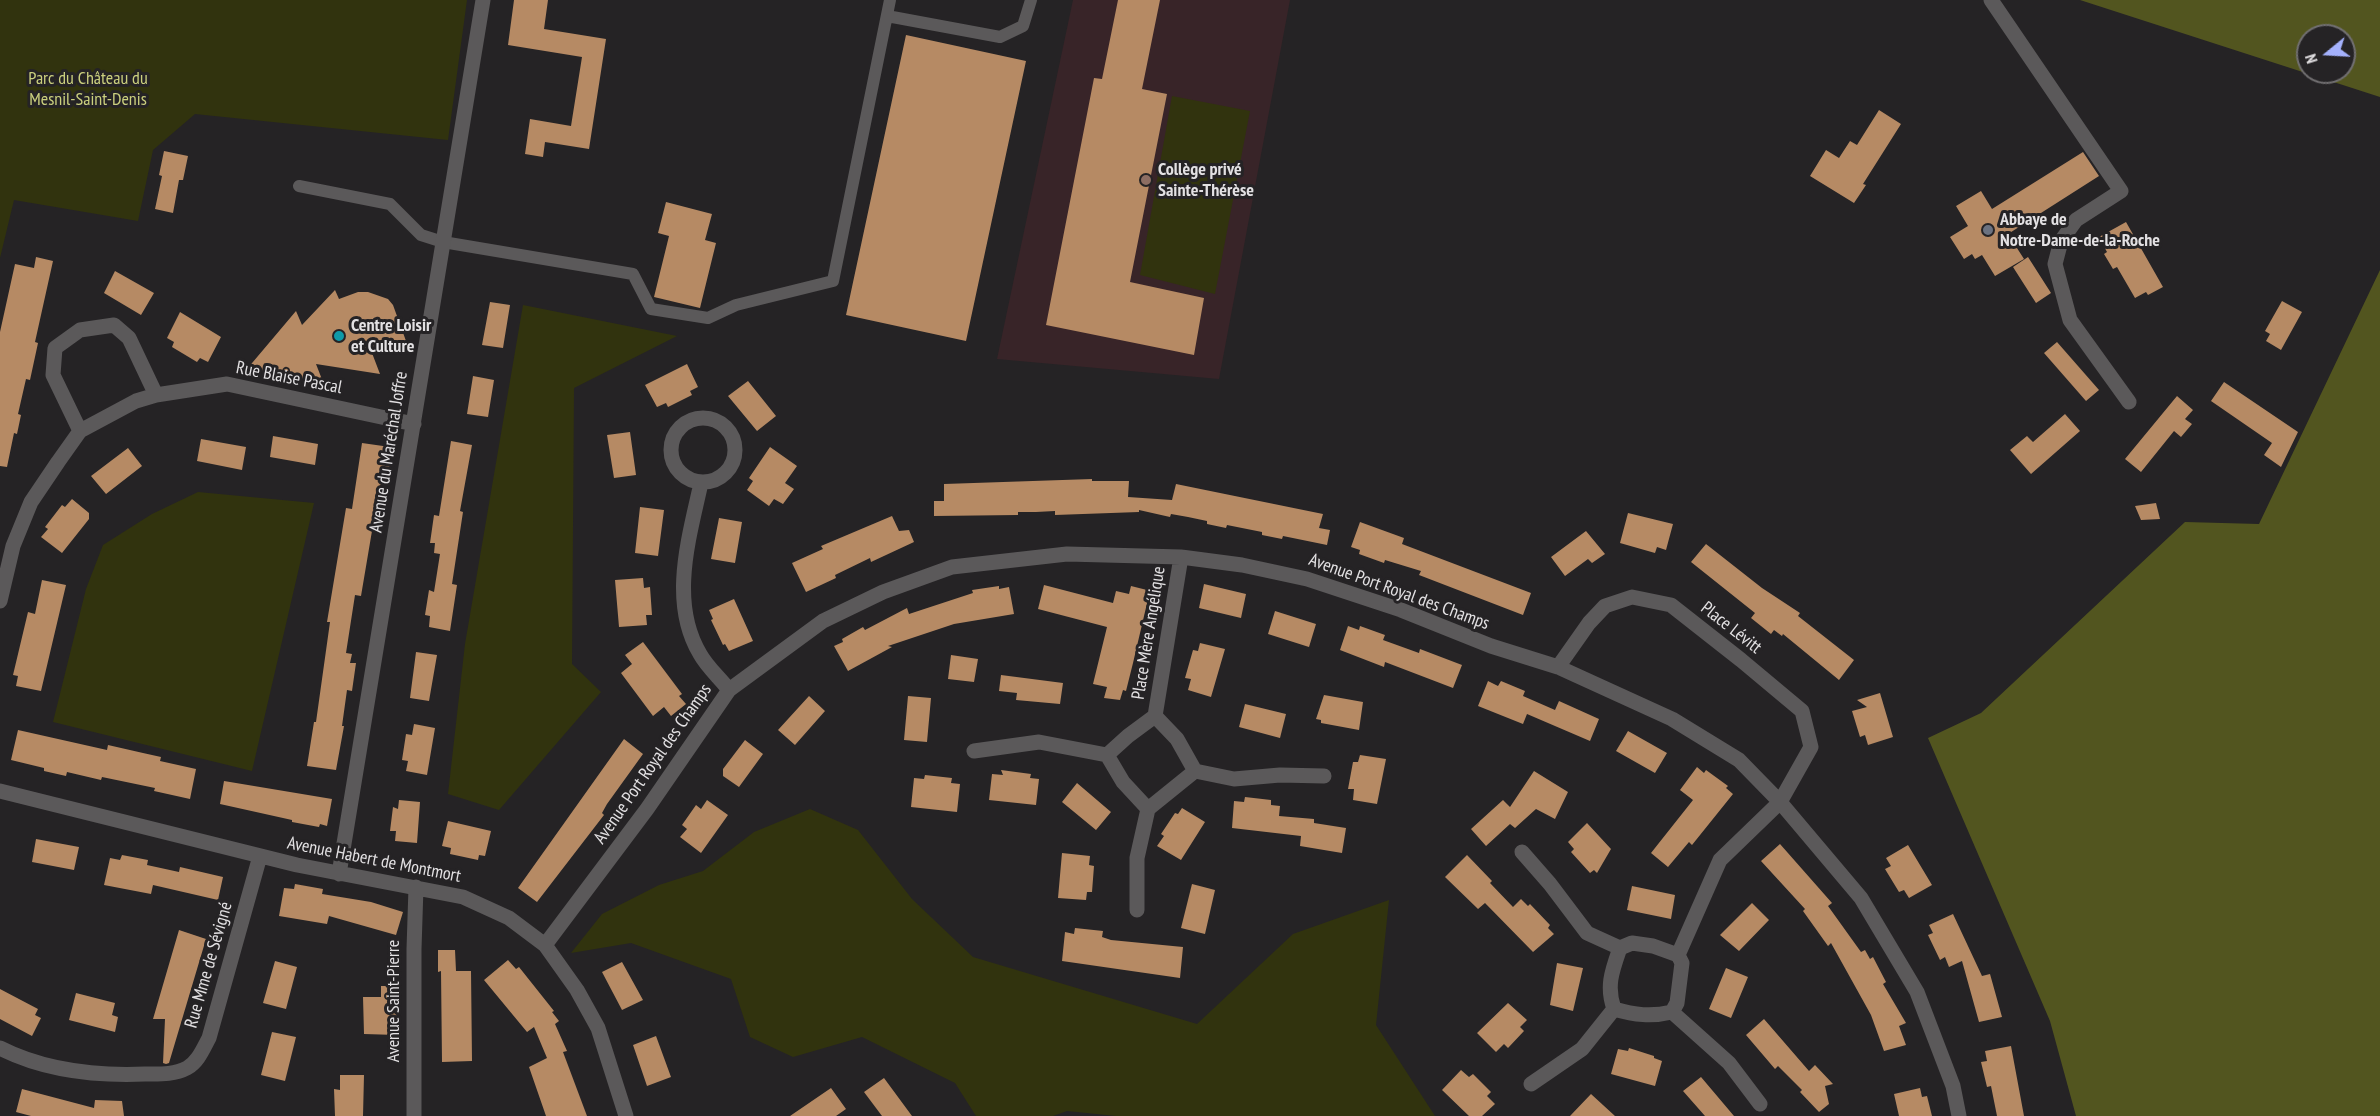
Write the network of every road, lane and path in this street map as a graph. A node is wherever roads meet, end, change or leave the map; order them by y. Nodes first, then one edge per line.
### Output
1 (483, 0) edge
2 (890, 0) edge
3 (1031, 0) edge
4 (1991, 0) edge
5 (887, 16) junction
6 (298, 186) dead end
7 (443, 242) junction
8 (156, 395) junction
9 (2129, 402) dead end
10 (414, 424) junction
11 (80, 431) junction
12 (701, 483) junction
13 (1181, 557) junction
14 (0, 601) edge
15 (1558, 667) junction
16 (729, 690) junction
17 (1155, 716) junction
18 (974, 751) dead end
19 (1107, 755) junction
20 (1195, 771) junction
21 (1324, 776) dead end
22 (0, 790) edge
23 (1780, 802) junction
24 (1148, 810) junction
25 (1522, 852) dead end
26 (260, 856) junction
27 (339, 874) junction
28 (416, 887) junction
29 (1137, 910) dead end
30 (545, 945) junction
31 (1620, 948) junction
32 (1678, 955) junction
33 (1614, 1009) junction
34 (1672, 1012) junction
35 (0, 1048) edge
36 (1531, 1084) dead end
37 (1760, 1104) dead end
38 (414, 1116) edge
39 (626, 1116) edge
40 (1959, 1116) edge

1 - 7 street, Avenue du Maréchal Joffre
2 - 5 lane
3 - 5 lane
4 - 9 street
5 - 7 lane
6 - 7 lane
7 - 10 street, Avenue du Maréchal Joffre
8 - 10 street, Rue Blaise Pascal
8 - 11 street, Rue Blaise Pascal
8 - 11 street
10 - 27 street, Avenue du Maréchal Joffre
11 - 14 street, Rue Blaise Pascal
12 - 12 street
12 - 16 street
13 - 15 street, Avenue Port Royal des Champs
13 - 16 street, Avenue Port Royal des Champs
13 - 17 street, Place Mère Angélique
15 - 23 street, Avenue Port Royal des Champs
15 - 23 street, Place Lévitt
16 - 30 street, Avenue Port Royal des Champs
17 - 19 street, Place Mère Angélique
17 - 20 street, Place Mère Angélique
18 - 19 street
19 - 24 street
20 - 21 street
20 - 24 street
22 - 26 street, Avenue Habert de Montmort
23 - 32 street, Place Lévitt
23 - 40 street, Avenue Port Royal des Champs
24 - 29 street
25 - 31 street
26 - 27 street, Avenue Habert de Montmort
26 - 35 street, Rue Mme de Sévigné
27 - 28 street, Avenue Habert de Montmort
28 - 30 street, Avenue Habert de Montmort
28 - 38 street, Avenue Saint-Pierre
30 - 39 street, Avenue Habert de Montmort
31 - 32 street
31 - 33 street
32 - 34 street
33 - 34 street
33 - 36 street
34 - 37 street

